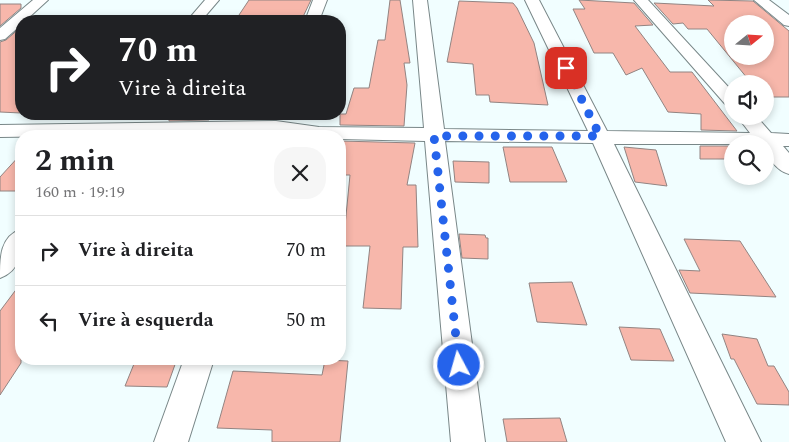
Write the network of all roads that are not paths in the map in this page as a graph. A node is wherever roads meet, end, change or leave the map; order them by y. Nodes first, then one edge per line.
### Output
1 (41, 0) edge
2 (212, 0) edge
3 (320, 0) edge
4 (420, 0) edge
5 (532, 0) edge
6 (641, 0) edge
7 (760, 0) edge
8 (24, 15) edge
9 (199, 15) edge
10 (314, 15) edge
11 (789, 22) edge
12 (15, 23) edge
13 (2, 34) edge
14 (724, 93) edge
15 (112, 120) edge
16 (754, 125) edge
17 (276, 126) edge
18 (103, 130) edge
19 (188, 130) edge
20 (301, 130) edge
21 (0, 132) edge
22 (15, 132) edge
23 (346, 134) edge
24 (763, 135) edge
25 (434, 136) junction
26 (600, 136) junction
27 (724, 139) edge
28 (774, 140) edge
29 (789, 140) edge
30 (774, 149) edge
31 (789, 167) edge
32 (15, 247) edge
33 (0, 267) edge
34 (197, 365) edge
35 (171, 442) edge
36 (468, 442) edge
37 (744, 442) edge

1 - 8 street
2 - 9 street
3 - 10 street
4 - 25 street
5 - 26 street
6 - 14 street
7 - 11 street
12 - 13 street
15 - 18 street
16 - 24 street
17 - 19 street
17 - 20 street
21 - 22 street
23 - 25 street
25 - 26 street
25 - 36 street
26 - 27 street
26 - 37 street
28 - 29 street
30 - 31 street
32 - 33 street
34 - 35 street

